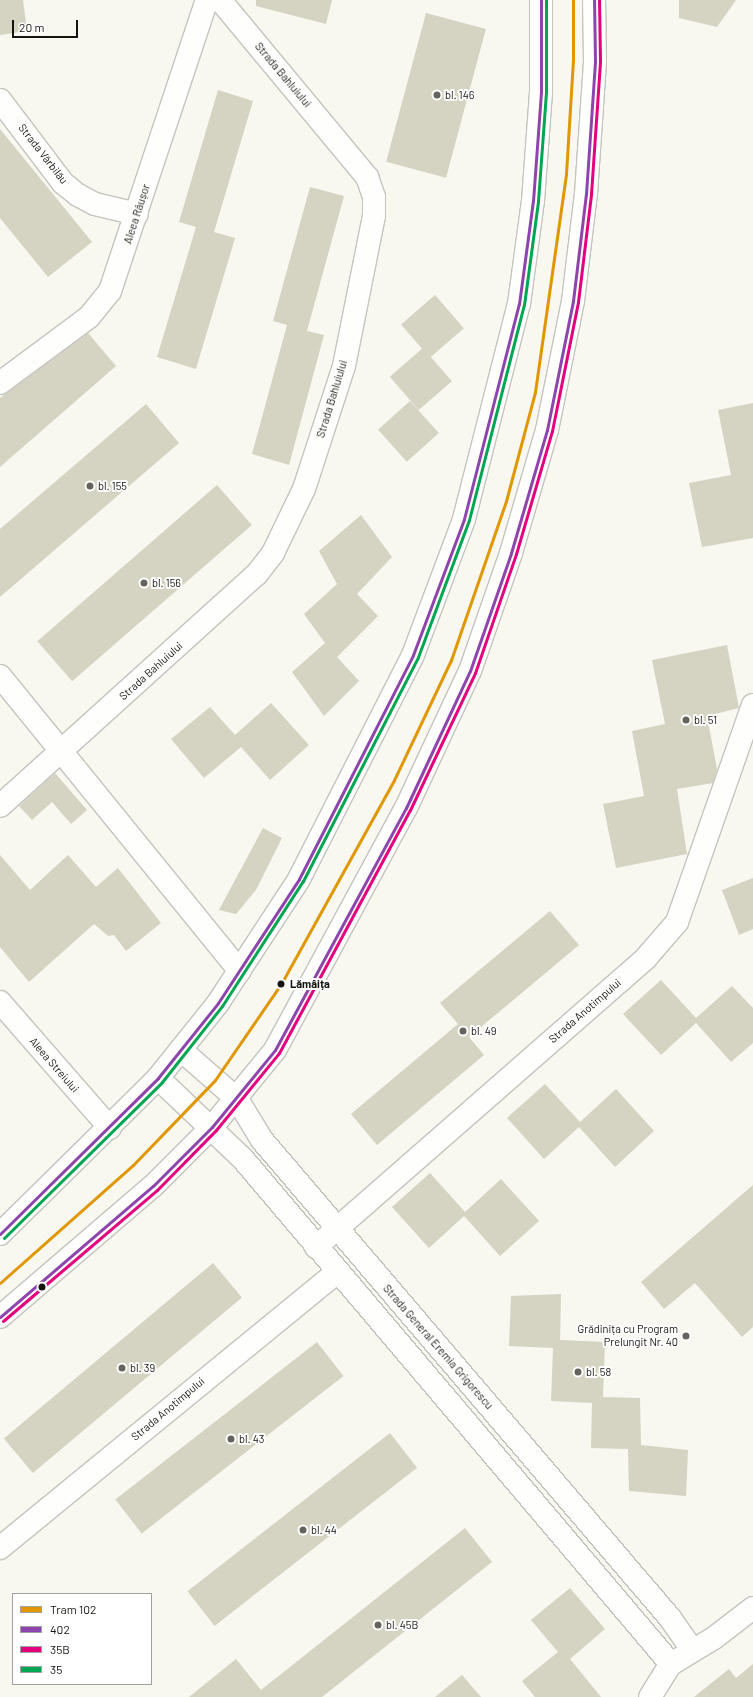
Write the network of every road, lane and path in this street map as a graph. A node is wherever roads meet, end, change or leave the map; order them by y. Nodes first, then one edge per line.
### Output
1 (207, 0) edge
2 (220, 0) edge
3 (541, 0) edge
4 (594, 0) edge
5 (0, 100) edge
6 (137, 214) junction
7 (0, 383) edge
8 (0, 676) edge
9 (753, 705) edge
10 (60, 753) junction
11 (0, 806) edge
12 (240, 972) junction
13 (0, 1002) edge
14 (181, 1050) junction
15 (158, 1078) junction
16 (237, 1099) junction
17 (212, 1127) junction
18 (110, 1128) junction
19 (337, 1229) junction
20 (0, 1234) edge
21 (316, 1247) junction
22 (337, 1272) junction
23 (0, 1317) edge
24 (0, 1548) edge
25 (753, 1608) edge
26 (692, 1649) junction
27 (672, 1664) junction
28 (650, 1697) edge

1 - 6 street, Aleea Râușor
2 - 10 street, Strada Bahluiului
3 - 12 street
4 - 16 street
5 - 6 street, Strada Vărbilău
6 - 7 street, Aleea Râușor
8 - 10 street
9 - 19 street, Strada Anotimpului
10 - 11 street
10 - 12 street
12 - 14 street
13 - 18 street, Aleea Streiului
14 - 15 street
14 - 16 street, Strada General Eremia Grigorescu
15 - 17 street
15 - 18 street
16 - 17 street
16 - 19 street, Strada General Eremia Grigorescu
17 - 21 street
17 - 23 street
18 - 20 street
19 - 21 street, Strada Anotimpului
19 - 26 street, Strada General Eremia Grigorescu
21 - 22 street
22 - 24 street, Strada Anotimpului
22 - 27 street
25 - 26 street
26 - 27 street
27 - 28 street

